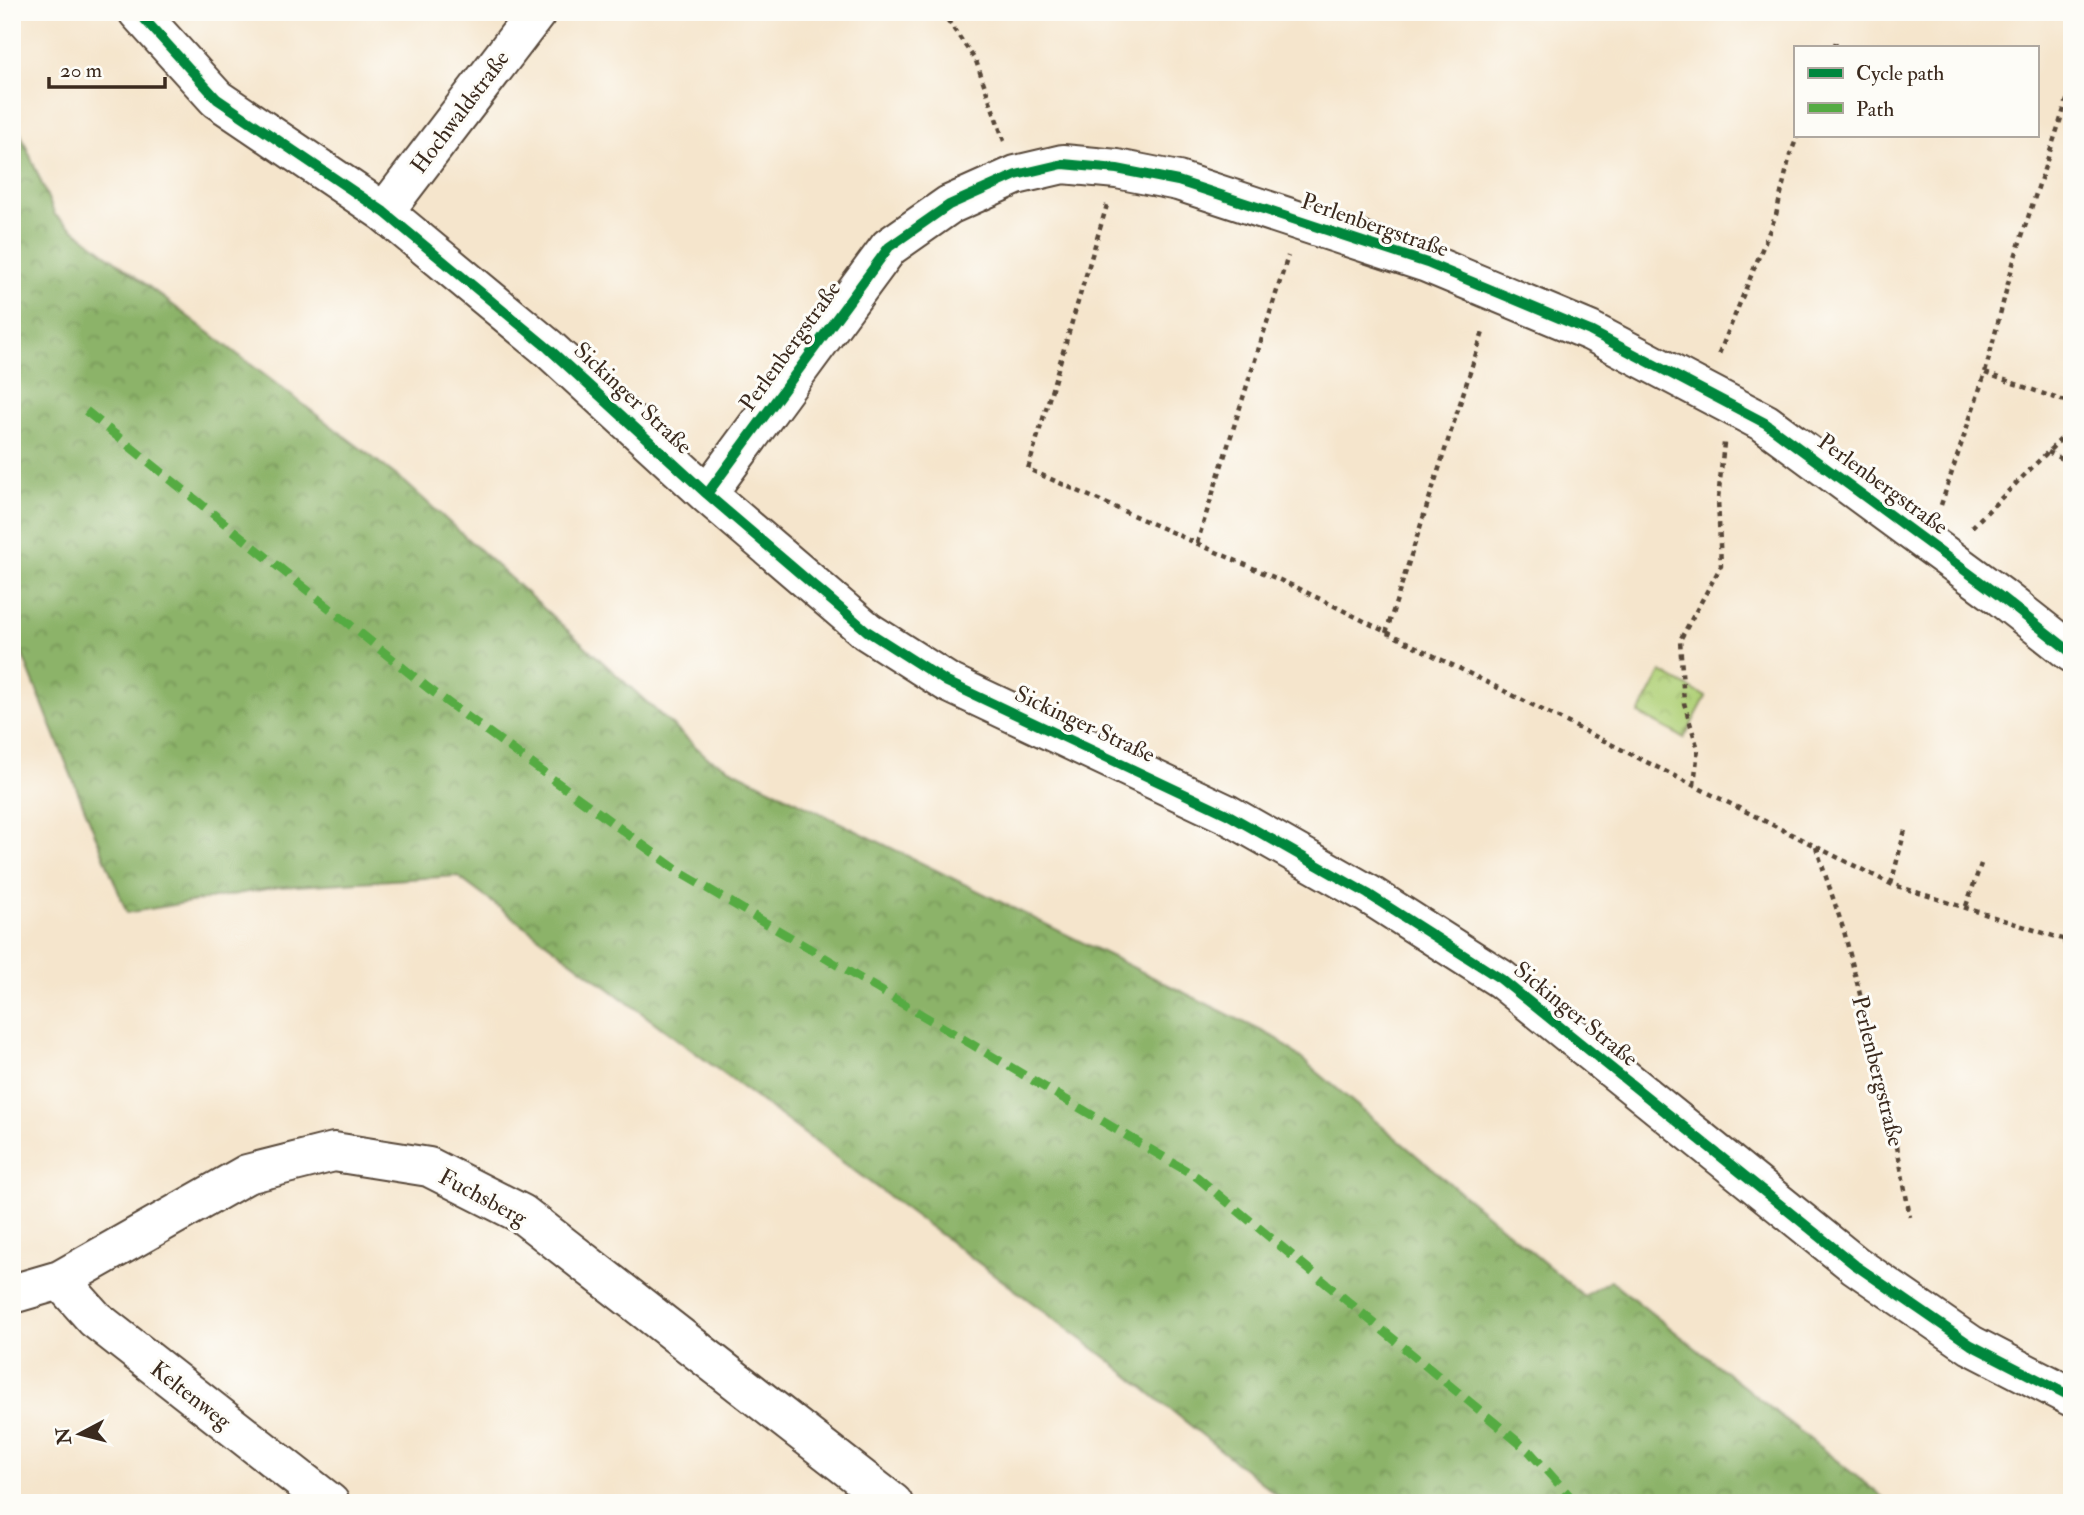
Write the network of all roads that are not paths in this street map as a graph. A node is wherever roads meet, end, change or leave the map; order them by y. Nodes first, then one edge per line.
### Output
1 (138, 12) edge
2 (537, 12) edge
3 (384, 212) junction
4 (707, 494) junction
5 (2072, 653) edge
6 (60, 1279) junction
7 (12, 1294) edge
8 (2072, 1397) edge
9 (330, 1503) edge
10 (894, 1503) edge

1 - 3 street, Sickinger Straße
2 - 3 street, Hochwaldstraße
3 - 4 street, Sickinger Straße
4 - 5 street, Perlenbergstraße
4 - 8 street, Sickinger Straße
6 - 7 street, Fuchsberg
6 - 9 street, Keltenweg
6 - 10 street, Fuchsberg

